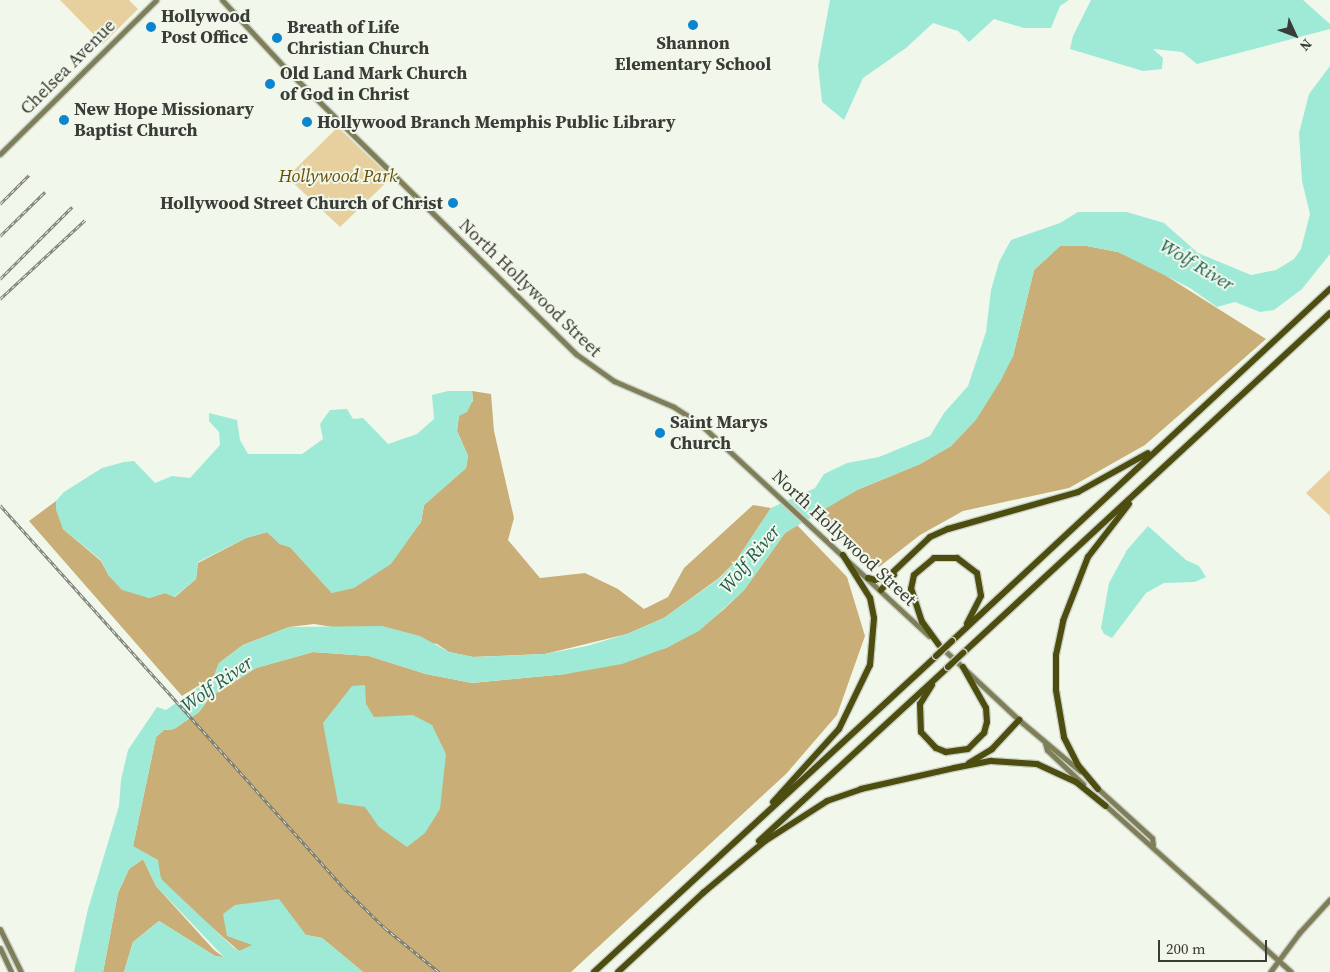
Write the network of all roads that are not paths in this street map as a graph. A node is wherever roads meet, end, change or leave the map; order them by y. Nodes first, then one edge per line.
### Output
1 (156, 0) edge
2 (222, 0) edge
3 (0, 154) edge
4 (1330, 289) edge
5 (1330, 313) edge
6 (1173, 434) junction
7 (1160, 470) junction
8 (915, 551) junction
9 (843, 555) junction
10 (868, 578) junction
11 (880, 590) junction
12 (958, 636) junction
13 (939, 645) junction
14 (963, 667) junction
15 (937, 678) junction
16 (1019, 720) junction
17 (1045, 743) junction
18 (954, 768) junction
19 (1098, 789) junction
20 (1106, 806) junction
21 (1153, 845) junction
22 (706, 868) junction
23 (703, 893) junction
24 (1330, 899) edge
25 (0, 929) edge
26 (0, 948) edge
27 (1278, 961) junction
28 (11, 972) edge
29 (21, 972) edge
30 (594, 972) edge
31 (618, 972) edge
32 (1270, 972) edge
33 (1291, 972) edge

1 - 3 main road, Chelsea Avenue
2 - 9 main road, North Hollywood Street
4 - 6 highway
5 - 7 highway
6 - 8 highway
6 - 12 highway
7 - 15 highway, bridge
7 - 19 highway
8 - 10 highway
8 - 11 highway
9 - 10 main road, North Hollywood Street
9 - 22 highway
10 - 11 main road, North Hollywood Street
11 - 13 main road, North Hollywood Street
12 - 13 highway
12 - 22 highway, bridge
13 - 14 main road, North Hollywood Street
14 - 15 highway
14 - 16 main road, North Hollywood Street
15 - 23 highway
16 - 17 main road, North Hollywood Street
16 - 18 highway
17 - 19 main road, North Hollywood Street
17 - 20 main road, North Hollywood Street
18 - 20 highway
18 - 23 highway
19 - 21 main road, North Hollywood Street
20 - 21 main road, North Hollywood Street
21 - 27 main road, North Hollywood Street
22 - 30 highway
23 - 31 highway
24 - 27 main road
25 - 29 main road
26 - 28 main road
27 - 32 main road
27 - 33 main road, North Hollywood Street

